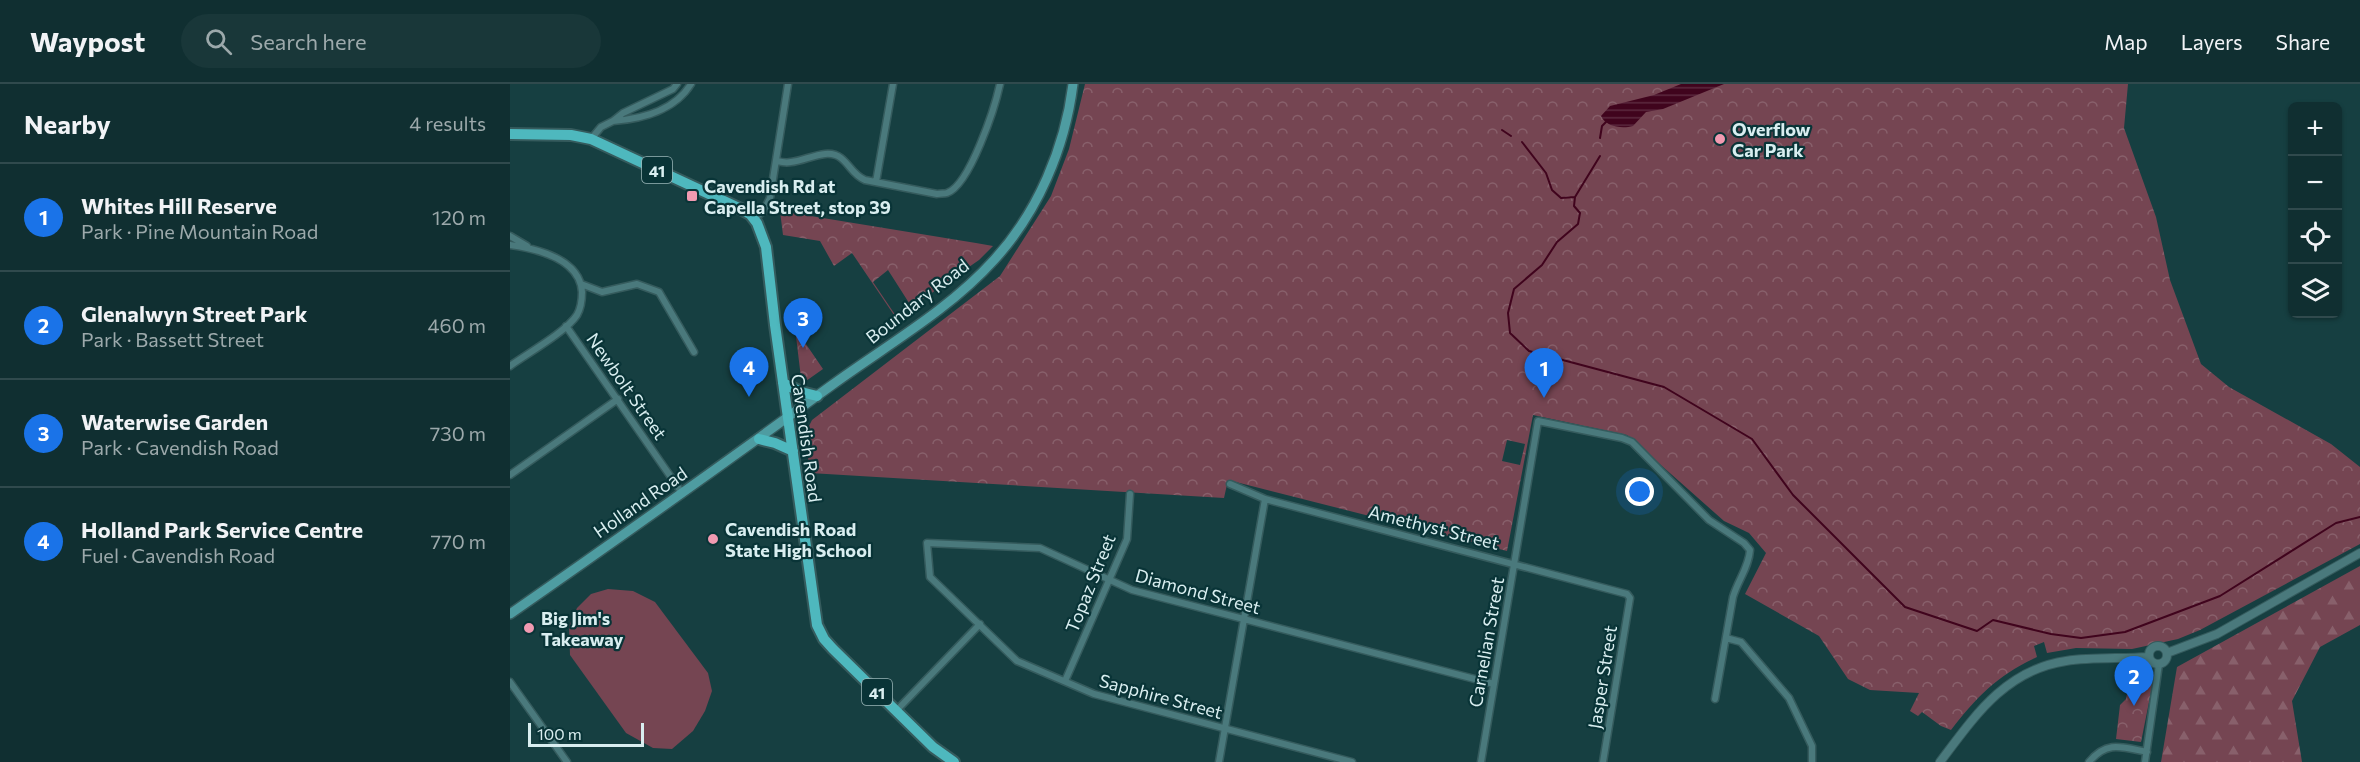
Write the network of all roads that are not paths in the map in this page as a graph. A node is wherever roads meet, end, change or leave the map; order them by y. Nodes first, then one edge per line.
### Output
1 (677, 84) edge
2 (691, 84) edge
3 (788, 84) edge
4 (893, 84) edge
5 (1000, 84) edge
6 (1073, 84) edge
7 (613, 121) junction
8 (510, 134) edge
9 (591, 140) junction
10 (777, 161) junction
11 (876, 182) junction
12 (754, 218) junction
13 (510, 236) edge
14 (510, 245) edge
15 (535, 250) junction
16 (581, 284) junction
17 (566, 326) junction
18 (694, 352) dead end
19 (510, 366) edge
20 (783, 383) junction
21 (817, 396) junction
22 (618, 399) junction
23 (788, 417) junction
24 (759, 439) junction
25 (793, 452) junction
26 (510, 475) edge
27 (1230, 484) dead end
28 (682, 493) junction
29 (1130, 494) dead end
30 (1265, 499) junction
31 (2360, 553) edge
32 (1515, 563) junction
33 (1108, 579) junction
34 (1630, 597) joint
35 (510, 614) edge
36 (1244, 619) junction
37 (980, 624) junction
38 (1726, 638) junction
39 (2167, 652) junction
40 (2148, 657) junction
41 (2159, 664) junction
42 (1065, 681) junction
43 (510, 682) edge
44 (1494, 684) junction
45 (1715, 699) dead end
46 (896, 711) junction
47 (1225, 728) junction
48 (2147, 752) junction
49 (567, 762) edge
50 (954, 762) edge
51 (1220, 762) edge
52 (1352, 762) edge
53 (1481, 762) edge
54 (1603, 762) edge
55 (1812, 762) edge
56 (1940, 762) edge
57 (2089, 762) edge
58 (2145, 762) edge

1 - 7 street
2 - 7 street
3 - 10 street
4 - 11 street
5 - 11 street
6 - 21 main road, Boundary Road
7 - 9 street
8 - 9 main road, 41
9 - 12 main road, 41
10 - 11 street
10 - 12 street
12 - 20 main road, Cavendish Road / 41
13 - 15 street
14 - 15 street
15 - 16 street
16 - 17 street, Newbolt Street
16 - 18 street
17 - 19 street
17 - 22 street, Newbolt Street
20 - 21 main road
20 - 23 main road, Cavendish Road / 41
21 - 23 main road, Boundary Road
22 - 26 street
22 - 28 street, Newbolt Street
23 - 24 main road, Holland Road
23 - 25 main road, Cavendish Road / 41
24 - 25 main road
24 - 28 main road, Holland Road
25 - 46 main road, Cavendish Road / 41
27 - 30 street, Amethyst Street
28 - 35 main road, Holland Road
29 - 33 street, Topaz Street
30 - 32 street, Amethyst Street
30 - 36 street
31 - 39 street
32 - 34 street, Amethyst Street
32 - 38 street, Carnelian Street
32 - 44 street, Carnelian Street
33 - 36 street, Diamond Street
33 - 37 street, Diamond Street
33 - 42 street, Topaz Street
34 - 54 street, Jasper Street
36 - 44 street, Diamond Street
36 - 47 street
37 - 42 street, Sapphire Street
37 - 46 street
38 - 45 street
38 - 55 street
39 - 40 street
39 - 41 street
40 - 41 street
40 - 56 street
41 - 48 street
42 - 47 street, Sapphire Street
43 - 49 street
44 - 53 street, Carnelian Street
46 - 50 main road, Cavendish Road / 41
47 - 51 street
47 - 52 street, Sapphire Street
48 - 57 street
48 - 58 street

